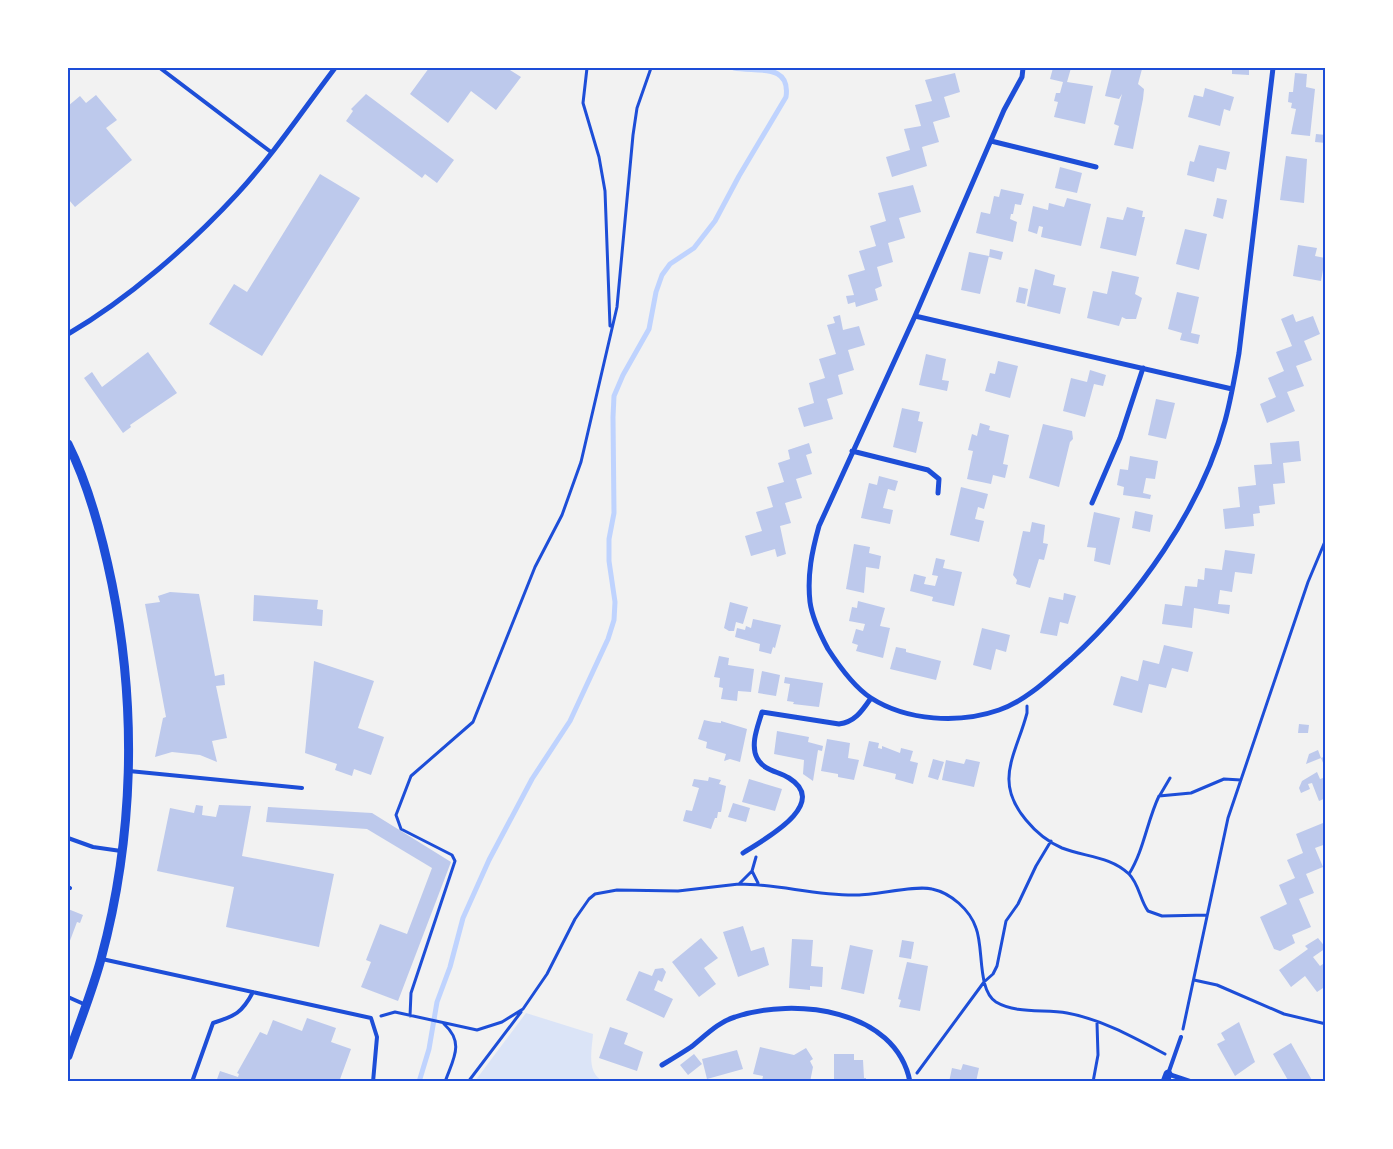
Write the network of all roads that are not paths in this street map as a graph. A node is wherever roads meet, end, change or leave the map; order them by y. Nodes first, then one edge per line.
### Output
1 (160, 68) edge
2 (336, 68) edge
3 (1023, 68) edge
4 (1273, 68) edge
5 (991, 141) junction
6 (271, 152) junction
7 (1096, 167) dead end
8 (915, 316) junction
9 (68, 334) edge
10 (1143, 368) junction
11 (1232, 389) junction
12 (68, 444) edge
13 (852, 452) junction
14 (938, 493) dead end
15 (1092, 503) dead end
16 (871, 698) junction
17 (129, 771) junction
18 (302, 788) dead end
19 (68, 838) edge
20 (122, 852) junction
21 (743, 853) dead end
22 (101, 959) junction
23 (253, 992) junction
24 (68, 997) edge
25 (86, 1004) junction
26 (1182, 1036) road end
27 (68, 1056) edge
28 (662, 1065) dead end
29 (1166, 1078) edge
30 (192, 1082) edge
31 (374, 1082) edge
32 (910, 1082) edge
33 (1192, 1082) edge

1 - 6 lane
2 - 6 street
3 - 5 street
4 - 11 street
5 - 7 street
5 - 8 street
6 - 9 street
8 - 10 street
8 - 13 street
10 - 11 street
10 - 15 street
11 - 16 street
12 - 17 street
13 - 14 street
13 - 16 street
16 - 21 street
17 - 18 lane
17 - 20 street
19 - 20 lane
20 - 22 street
22 - 23 lane
22 - 25 street
23 - 30 lane
23 - 31 lane
24 - 25 lane
25 - 27 street
26 - 29 lane
28 - 32 street
29 - 33 street

